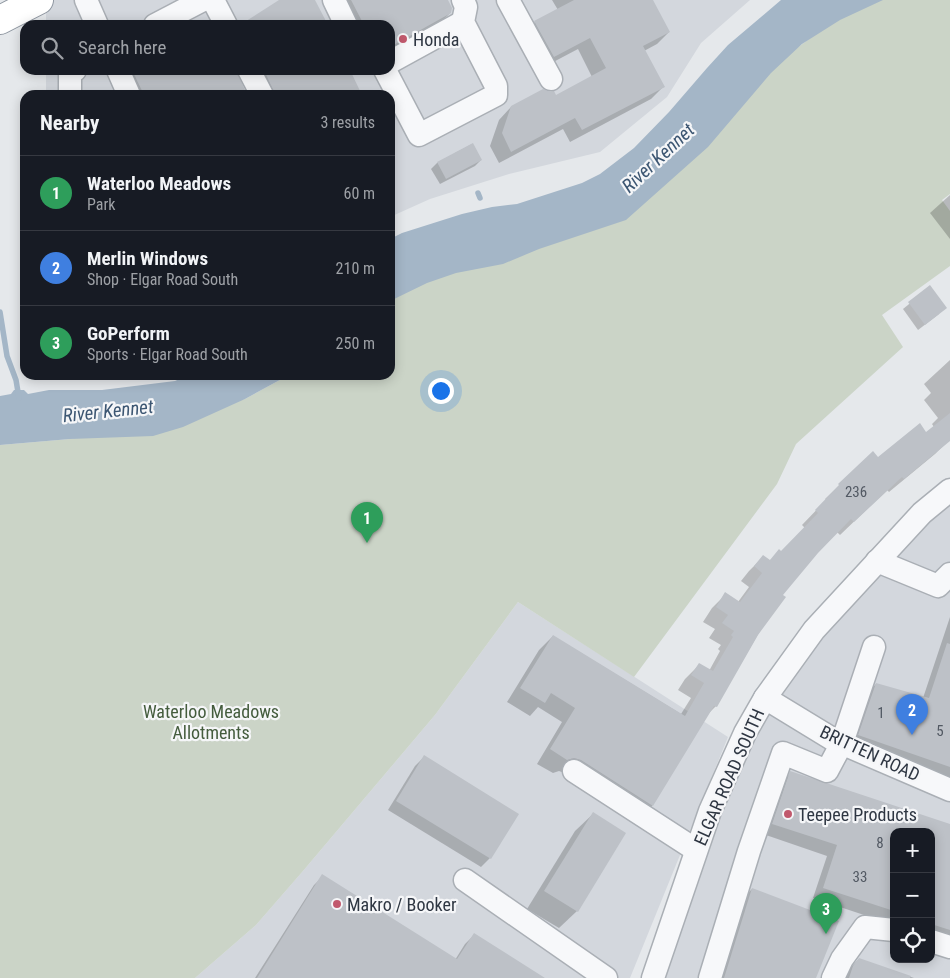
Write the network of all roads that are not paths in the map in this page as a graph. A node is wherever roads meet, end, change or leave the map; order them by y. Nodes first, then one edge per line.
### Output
1 (39, 0) edge
2 (86, 0) edge
3 (203, 0) edge
4 (213, 0) edge
5 (334, 0) edge
6 (463, 0) edge
7 (508, 0) edge
8 (0, 20) edge
9 (95, 20) edge
10 (164, 20) edge
11 (223, 20) edge
12 (344, 20) edge
13 (463, 22) junction
14 (395, 59) edge
15 (70, 75) edge
16 (120, 75) edge
17 (252, 75) edge
18 (388, 75) edge
19 (551, 79) dead end
20 (70, 90) edge
21 (127, 90) edge
22 (259, 90) edge
23 (950, 490) edge
24 (877, 561) junction
25 (950, 574) edge
26 (874, 647) dead end
27 (765, 698) junction
28 (842, 743) junction
29 (574, 771) dead end
30 (950, 790) edge
31 (696, 850) junction
32 (465, 880) dead end
33 (890, 930) edge
34 (935, 942) edge
35 (950, 947) edge
36 (606, 978) edge
37 (653, 978) edge
38 (710, 978) edge
39 (833, 978) edge

1 - 8 highway
2 - 9 street
3 - 10 street
4 - 11 street
5 - 12 street
6 - 13 street
7 - 19 street
13 - 14 street
13 - 18 street
15 - 20 street
16 - 21 street
17 - 22 street
23 - 24 street, ELGAR ROAD SOUTH
24 - 25 street
24 - 27 street, ELGAR ROAD SOUTH
26 - 28 street
27 - 28 street, BRITTEN ROAD
27 - 31 street, ELGAR ROAD SOUTH
28 - 30 street, BRITTEN ROAD
28 - 38 street
29 - 31 street
31 - 37 street, ELGAR ROAD SOUTH
32 - 36 street
33 - 39 street
34 - 35 street

